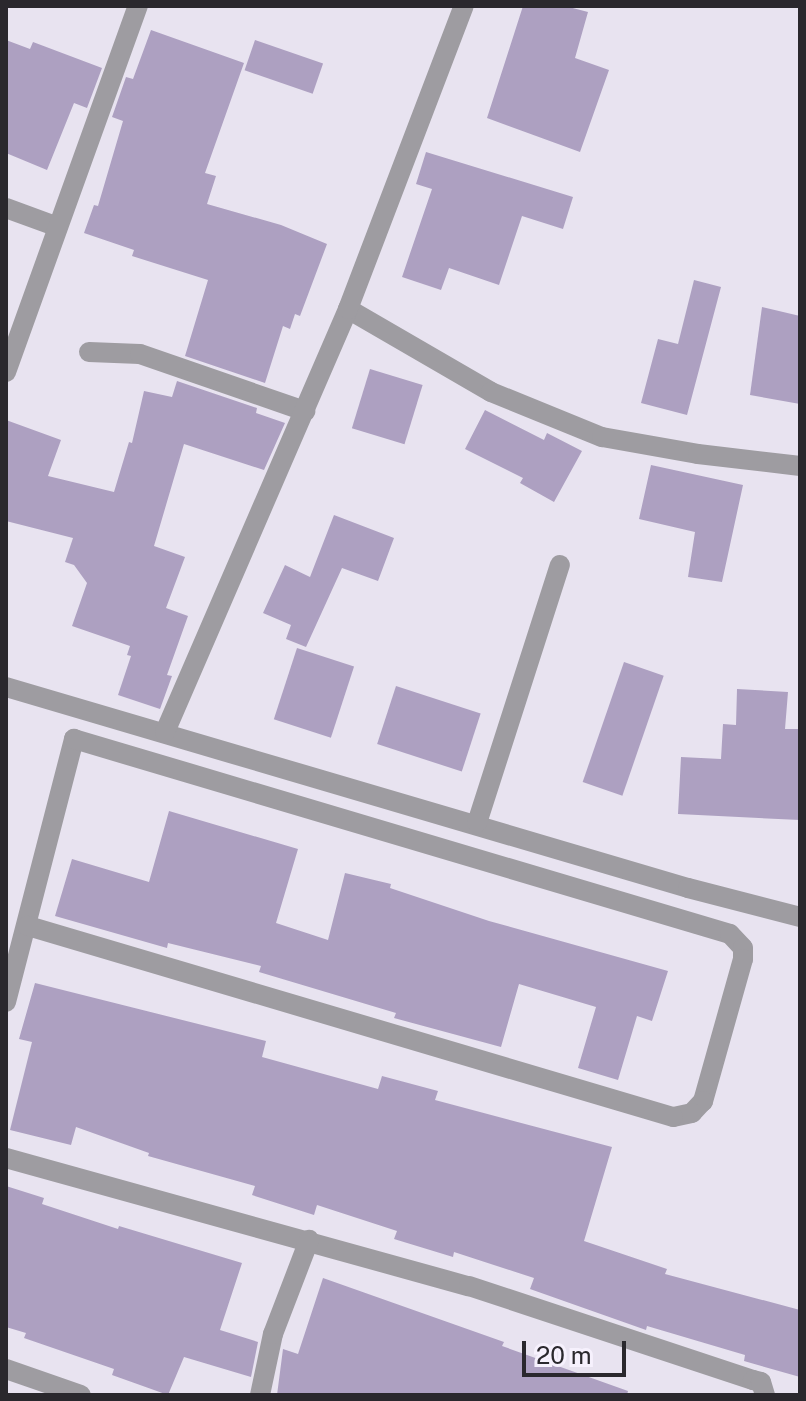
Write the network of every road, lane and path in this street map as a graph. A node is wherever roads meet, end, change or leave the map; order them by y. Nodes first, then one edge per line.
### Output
1 (138, 6) edge
2 (464, 6) edge
3 (6, 208) edge
4 (58, 227) junction
5 (348, 309) junction
6 (89, 352) dead end
7 (6, 372) edge
8 (305, 411) junction
9 (800, 466) edge
10 (560, 565) dead end
11 (6, 687) edge
12 (165, 732) junction
13 (477, 823) junction
14 (541, 843) junction
15 (531, 875) junction
16 (800, 917) edge
17 (28, 926) junction
18 (6, 1002) edge
19 (6, 1158) edge
20 (309, 1240) junction
21 (6, 1369) edge
22 (81, 1395) edge
23 (260, 1395) edge
24 (765, 1395) edge

1 - 4 street
2 - 5 street
3 - 4 street
4 - 7 street
5 - 8 street
5 - 9 street
6 - 8 street
8 - 12 street
10 - 13 street
11 - 12 street
12 - 13 street
13 - 14 street
14 - 15 street
14 - 16 street
15 - 17 street
15 - 17 street
17 - 18 street
19 - 20 street
20 - 23 street
20 - 24 street
21 - 22 street

